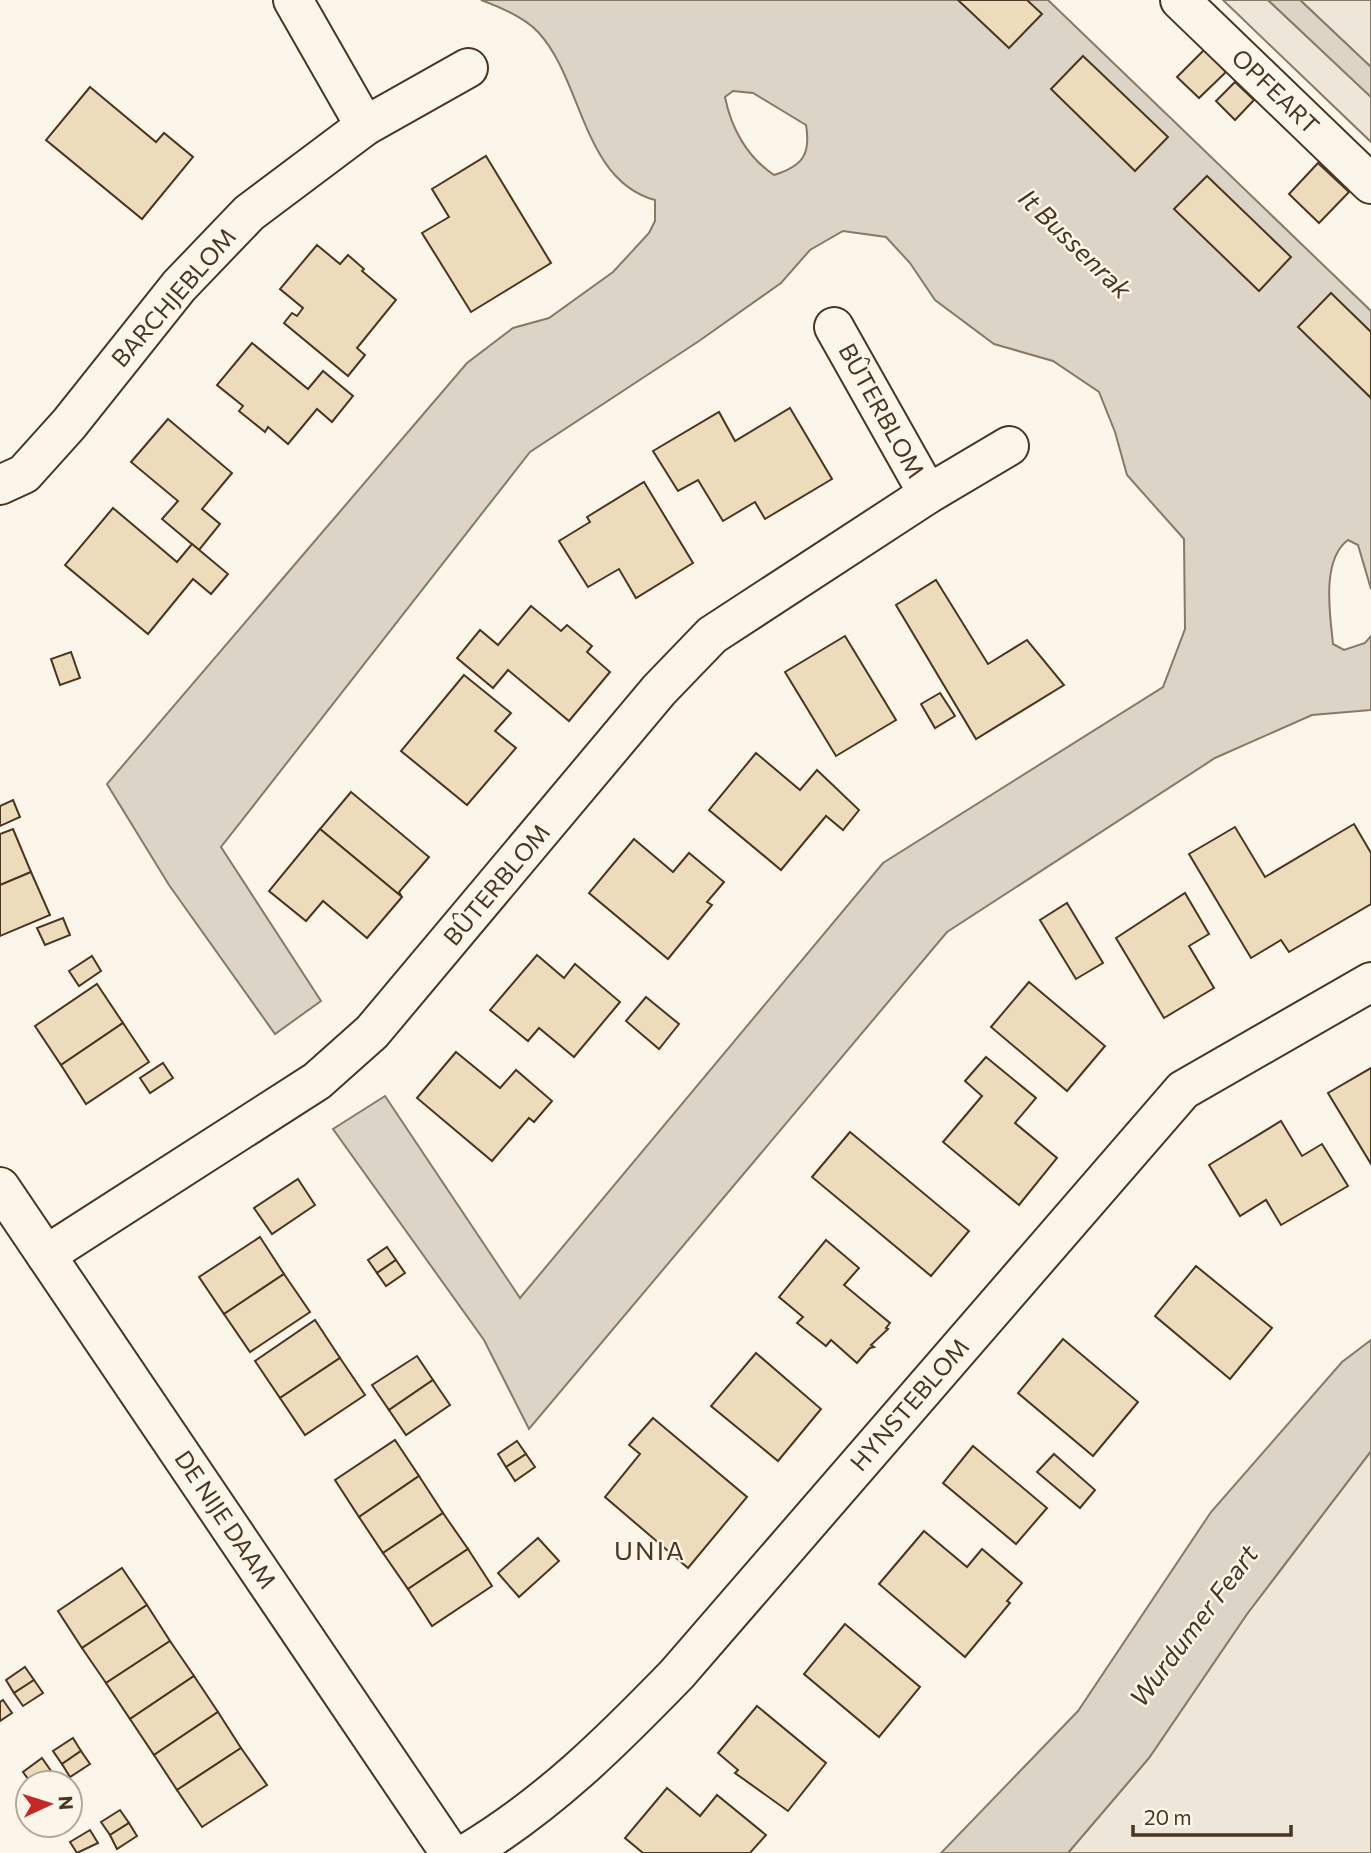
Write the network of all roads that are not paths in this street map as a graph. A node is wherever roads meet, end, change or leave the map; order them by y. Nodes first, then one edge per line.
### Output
1 (293, 0) edge
2 (1180, 0) edge
3 (468, 68) dead end
4 (365, 126) junction
5 (1371, 184) edge
6 (834, 327) dead end
7 (1009, 446) dead end
8 (0, 485) edge
9 (928, 494) junction
10 (1371, 982) edge
11 (0, 1187) edge
12 (46, 1255) junction
13 (450, 1853) edge
14 (467, 1853) edge

1 - 4 street
2 - 5 street, OPFEART
3 - 4 street, BARCHJEBLOM
4 - 8 street, BARCHJEBLOM
6 - 9 street, BÛTERBLOM
7 - 9 street, BÛTERBLOM
9 - 12 street, BÛTERBLOM
10 - 14 street, HYNSTEBLOM
11 - 12 street, DE NIJE DAAM
12 - 13 street, DE NIJE DAAM

